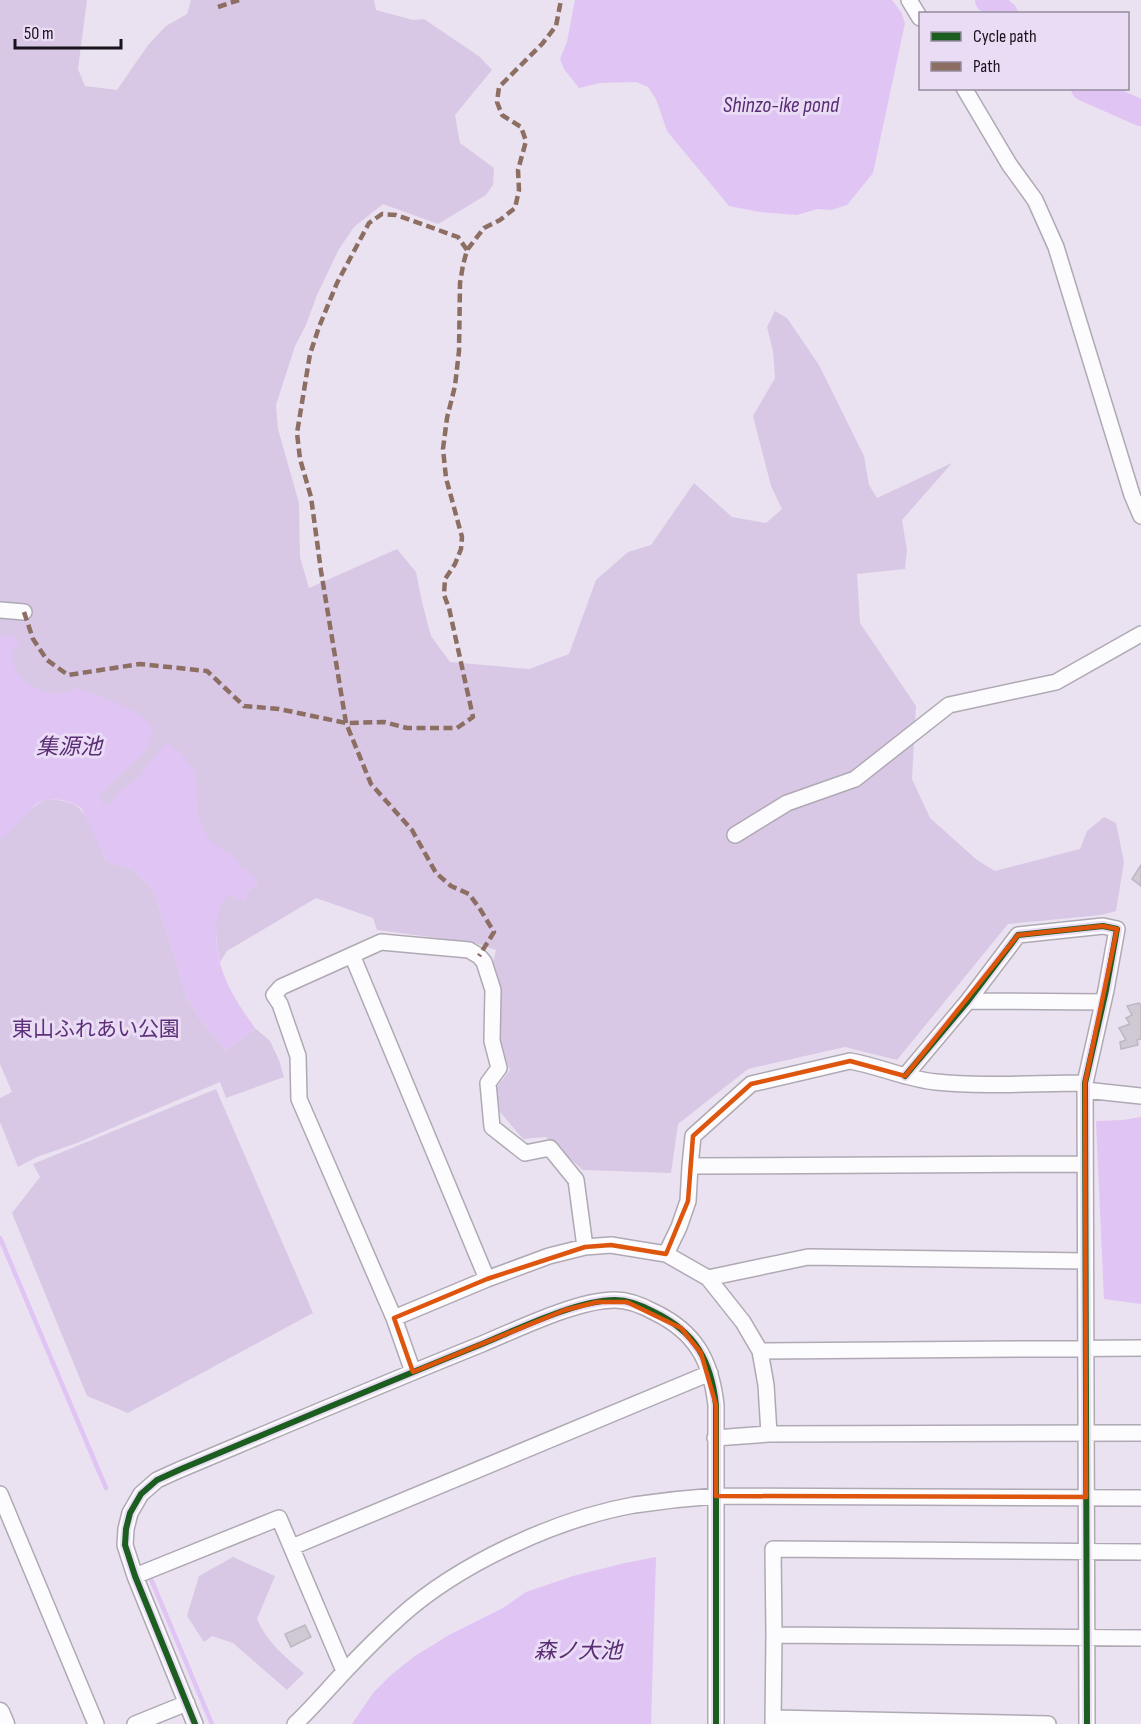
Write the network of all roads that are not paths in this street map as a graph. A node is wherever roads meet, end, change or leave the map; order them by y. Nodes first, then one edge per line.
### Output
1 (909, 0) edge
2 (919, 15) edge
3 (964, 90) edge
4 (1141, 516) edge
5 (0, 610) edge
6 (24, 612) dead end
7 (1141, 634) edge
8 (735, 835) dead end
9 (352, 955) junction
10 (968, 1001) junction
11 (1104, 1002) junction
12 (905, 1076) junction
13 (1085, 1087) junction
14 (1141, 1095) edge
15 (1085, 1164) junction
16 (690, 1166) junction
17 (585, 1247) junction
18 (666, 1254) junction
19 (1085, 1261) junction
20 (708, 1278) junction
21 (487, 1279) junction
22 (394, 1318) junction
23 (1141, 1348) edge
24 (1086, 1349) junction
25 (760, 1351) junction
26 (413, 1372) junction
27 (710, 1374) junction
28 (1086, 1433) junction
29 (1141, 1433) edge
30 (769, 1434) junction
31 (716, 1438) junction
32 (0, 1494) edge
33 (716, 1496) junction
34 (1086, 1497) junction
35 (1141, 1498) edge
36 (292, 1548) junction
37 (1086, 1551) junction
38 (1141, 1552) edge
39 (135, 1576) junction
40 (774, 1635) junction
41 (1086, 1638) junction
42 (1141, 1638) edge
43 (344, 1671) junction
44 (187, 1703) junction
45 (0, 1712) edge
46 (773, 1721) edge
47 (5, 1724) edge
48 (96, 1724) edge
49 (135, 1724) edge
50 (195, 1724) edge
51 (295, 1724) edge
52 (716, 1724) edge
53 (1048, 1724) edge
54 (1086, 1724) edge

1 - 2 street
3 - 4 street
5 - 6 street
7 - 8 street
9 - 17 street
9 - 21 street
9 - 22 street
10 - 11 street
10 - 11 street
10 - 12 street
11 - 13 street
12 - 13 street
12 - 16 street
13 - 14 street
13 - 15 street
15 - 16 street
15 - 19 street
16 - 18 street
17 - 18 street
17 - 21 street
18 - 20 street
19 - 20 street
19 - 24 street
20 - 25 street
21 - 22 street
22 - 26 street
23 - 24 street
24 - 25 street
24 - 28 street
25 - 30 street
26 - 27 street
26 - 39 street
27 - 31 street
27 - 36 street
28 - 29 street
28 - 30 street
28 - 34 street
30 - 31 street
31 - 33 street
32 - 48 street
33 - 34 street
33 - 43 street
33 - 52 street
34 - 35 street
34 - 37 street
36 - 39 street
36 - 43 street
37 - 38 street
37 - 40 street
37 - 41 street
39 - 44 street
40 - 41 street
40 - 46 street
41 - 42 street
41 - 54 street
43 - 51 street
44 - 49 street
44 - 50 street
45 - 47 main road
46 - 53 street

